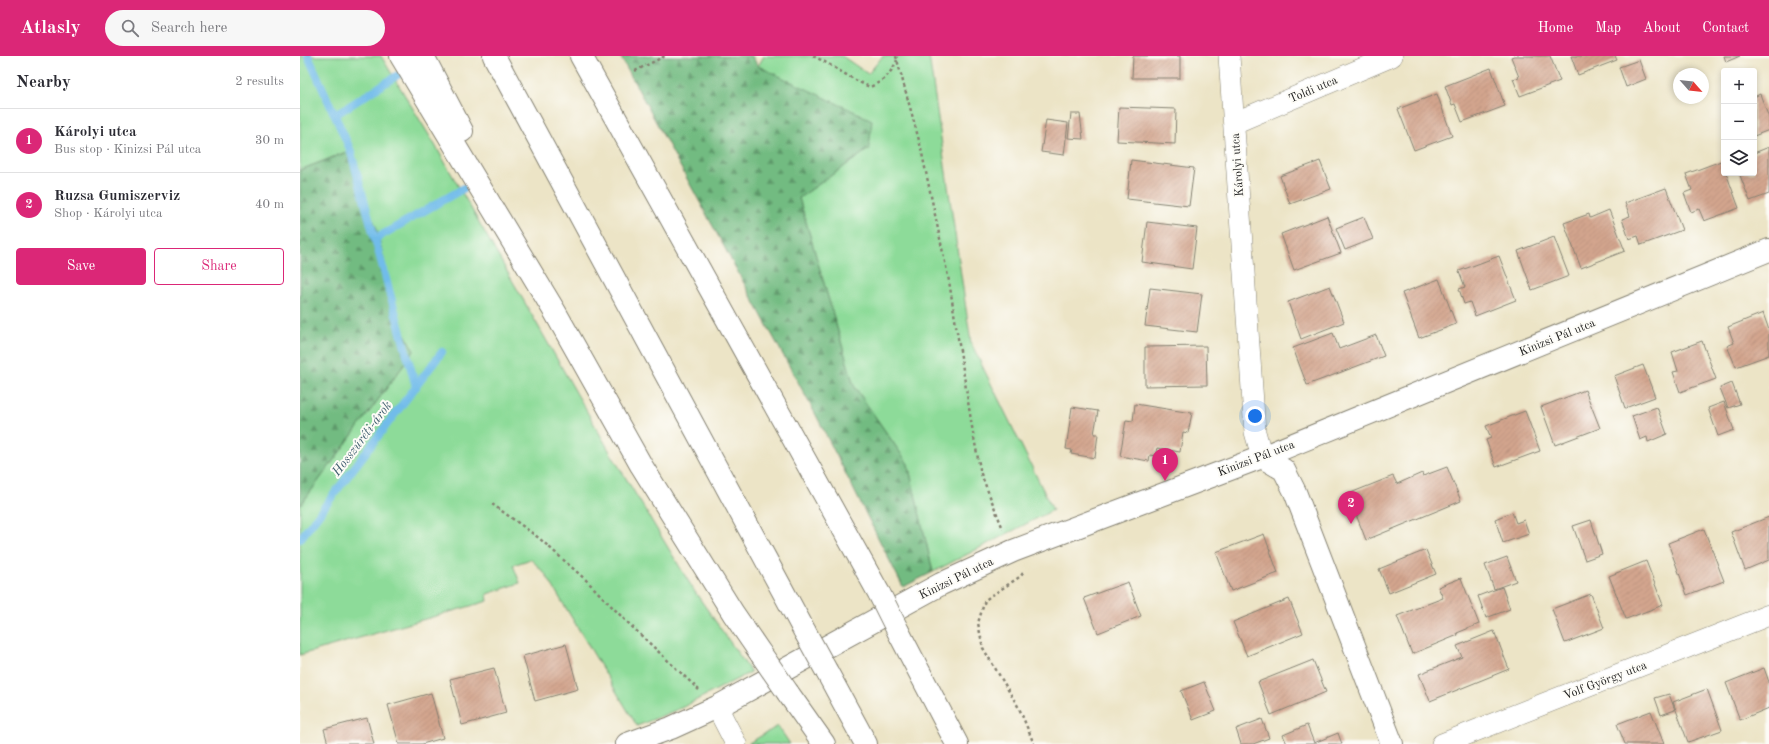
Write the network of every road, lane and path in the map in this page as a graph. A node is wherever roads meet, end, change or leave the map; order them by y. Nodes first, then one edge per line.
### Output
1 (401, 56) edge
2 (423, 56) edge
3 (494, 56) edge
4 (581, 56) edge
5 (665, 56) edge
6 (813, 56) edge
7 (896, 56) edge
8 (1229, 56) edge
9 (1392, 56) edge
10 (897, 60) junction
11 (635, 71) dead end
12 (1234, 123) junction
13 (1769, 250) edge
14 (556, 312) junction
15 (1262, 456) junction
16 (492, 504) dead end
17 (1020, 548) junction
18 (1769, 615) edge
19 (717, 707) junction
20 (627, 744) edge
21 (736, 744) edge
22 (824, 744) edge
23 (866, 744) edge
24 (957, 744) edge
25 (1034, 744) edge
26 (1392, 744) edge
27 (1442, 744) edge

1 - 14 main road
2 - 14 main road
3 - 23 main road, bridge
4 - 24 main road, bridge
5 - 11 path
6 - 10 path
7 - 10 path
8 - 12 street, Károlyi utca
9 - 12 street, Toldi utca
10 - 17 path
12 - 15 street, Károlyi utca
13 - 15 main road, Kinizsi Pál utca
14 - 22 main road, bridge
15 - 17 main road, Kinizsi Pál utca
15 - 26 main road
16 - 19 path
17 - 19 main road, Kinizsi Pál utca
17 - 25 path
18 - 27 street, Volf György utca
19 - 20 main road, Kinizsi Pál utca
19 - 21 street

